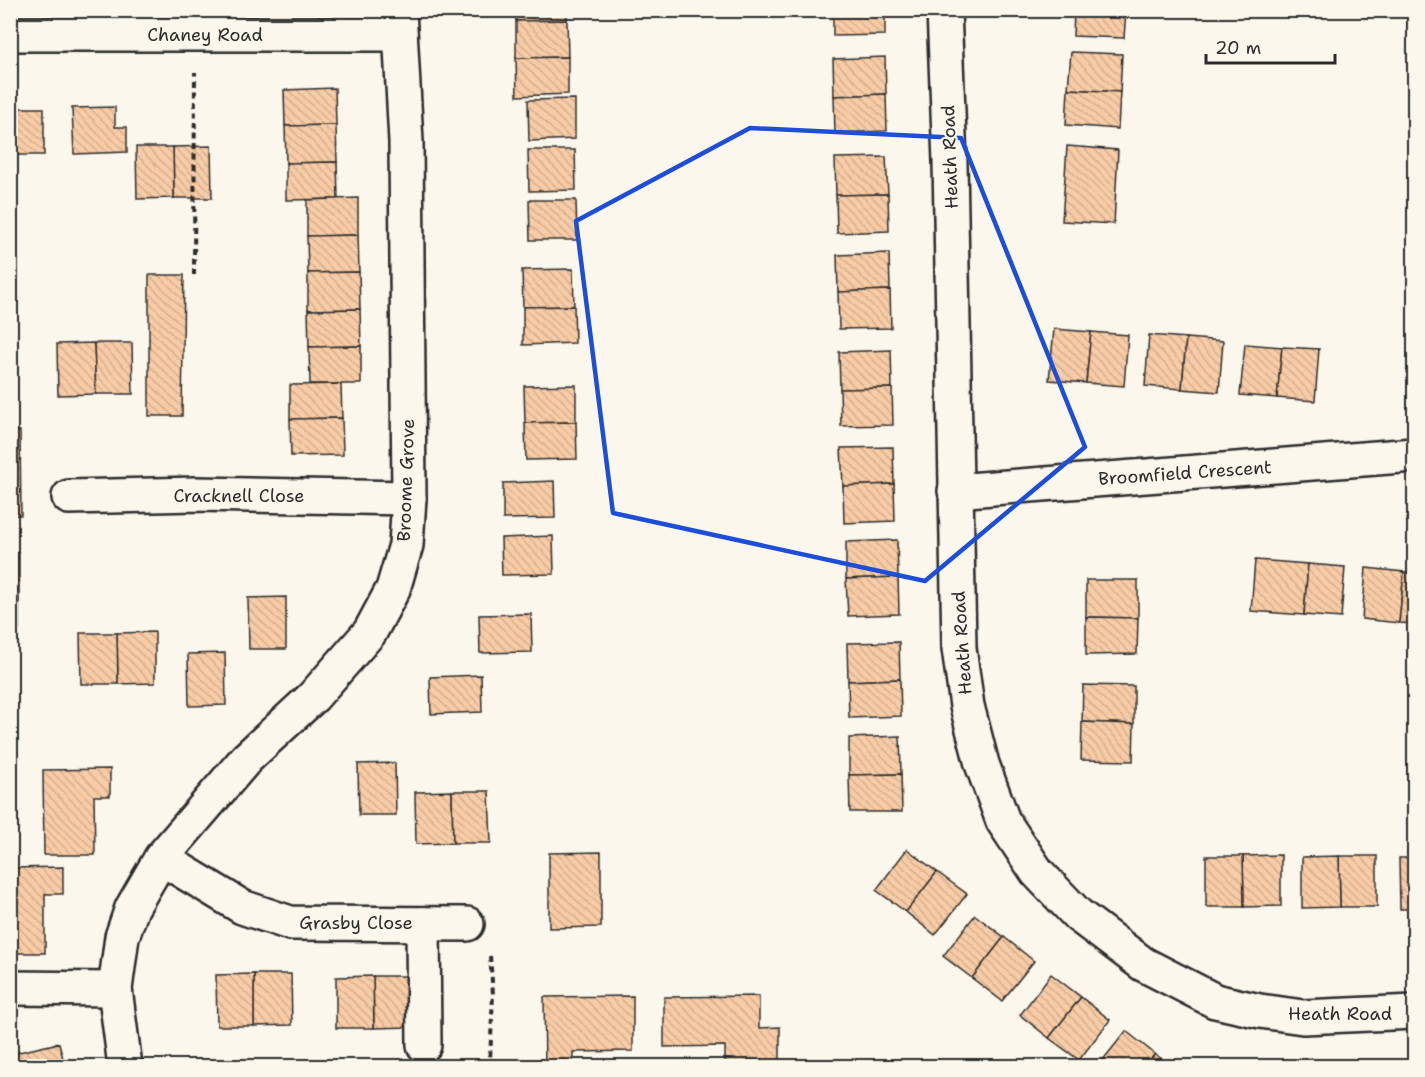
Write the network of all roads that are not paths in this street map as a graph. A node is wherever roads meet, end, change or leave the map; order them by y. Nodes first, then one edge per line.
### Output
1 (944, 10) edge
2 (399, 22) edge
3 (10, 34) edge
4 (1414, 455) edge
5 (955, 490) junction
6 (69, 497) dead end
7 (409, 498) junction
8 (161, 858) junction
9 (423, 924) junction
10 (467, 924) road end
11 (10, 988) edge
12 (115, 989) junction
13 (1414, 1012) edge
14 (424, 1045) dead end
15 (125, 1066) edge

1 - 5 street, Heath Road
2 - 3 street, Chaney Road
2 - 7 street, Broome Grove
4 - 5 street, Broomfield Crescent
5 - 13 street, Heath Road
6 - 7 street, Cracknell Close
7 - 8 street, Broome Grove
8 - 9 street, Grasby Close
8 - 12 street, Broome Grove
9 - 10 street, Grasby Close
9 - 14 street, Grasby Close
11 - 12 street
12 - 15 street, Broome Grove

